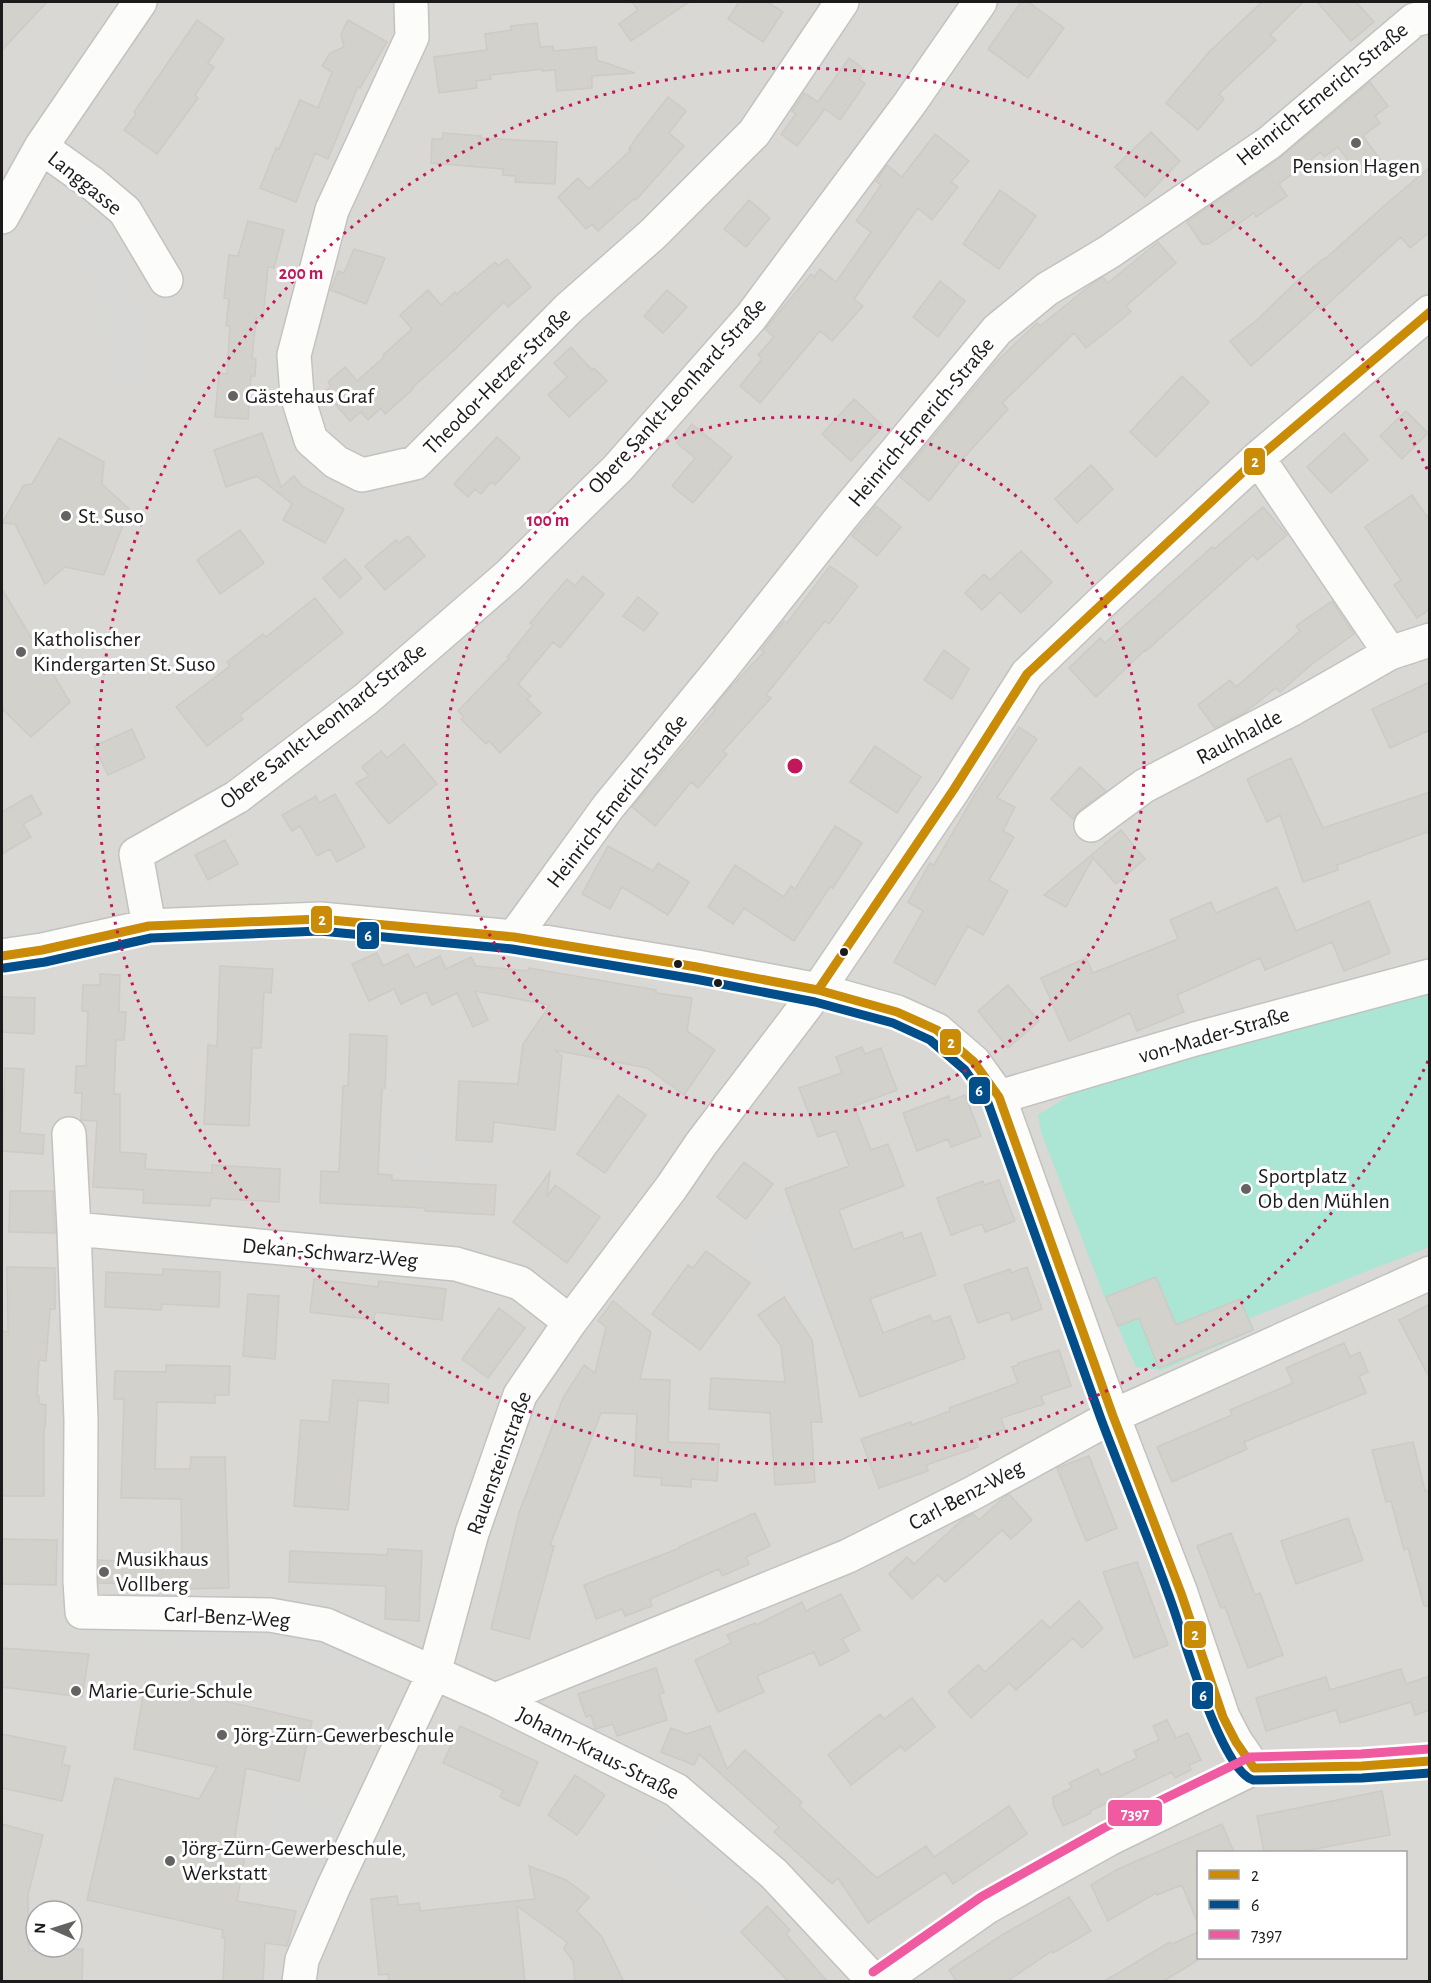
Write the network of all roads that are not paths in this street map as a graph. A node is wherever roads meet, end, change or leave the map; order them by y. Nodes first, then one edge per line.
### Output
1 (140, 2) edge
2 (411, 2) edge
3 (842, 2) edge
4 (980, 2) edge
5 (1430, 16) edge
6 (41, 147) junction
7 (2, 217) edge
8 (166, 280) dead end
9 (1430, 312) edge
10 (1258, 458) junction
11 (1430, 640) edge
12 (1390, 653) junction
13 (1091, 825) dead end
14 (149, 926) junction
15 (514, 937) junction
16 (2, 956) edge
17 (1430, 976) edge
18 (818, 990) junction
19 (999, 1098) junction
20 (69, 1134) dead end
21 (74, 1229) junction
22 (1430, 1273) edge
23 (570, 1322) junction
24 (1113, 1416) junction
25 (434, 1673) junction
26 (495, 1700) junction
27 (1430, 1761) edge
28 (1254, 1768) junction
29 (298, 1982) edge
30 (875, 1982) edge
31 (880, 1982) edge

1 - 6 street, Langgasse
2 - 3 street, Theodor-Hetzer-Straße
4 - 14 street, Obere Sankt-Leonhard-Straße
5 - 15 street, Heinrich-Emerich-Straße
6 - 7 street, Langgasse
6 - 8 street, Langgasse
9 - 10 street, Rauensteinstraße
10 - 12 street
10 - 18 street, Rauensteinstraße
11 - 12 street, Rauhhalde
12 - 13 street, Rauhhalde
14 - 15 street
14 - 16 street
15 - 18 street
17 - 19 street, von-Mader-Straße
18 - 19 street
18 - 23 street, Rauensteinstraße
19 - 24 street
20 - 21 street
21 - 23 street, Dekan-Schwarz-Weg
21 - 25 street, Carl-Benz-Weg
22 - 24 street, Carl-Benz-Weg
23 - 25 street, Rauensteinstraße
24 - 26 street, Carl-Benz-Weg
24 - 28 street
25 - 26 street, Johann-Kraus-Straße
25 - 29 street, Rauensteinstraße
26 - 30 street, Johann-Kraus-Straße
27 - 28 street
28 - 31 street

